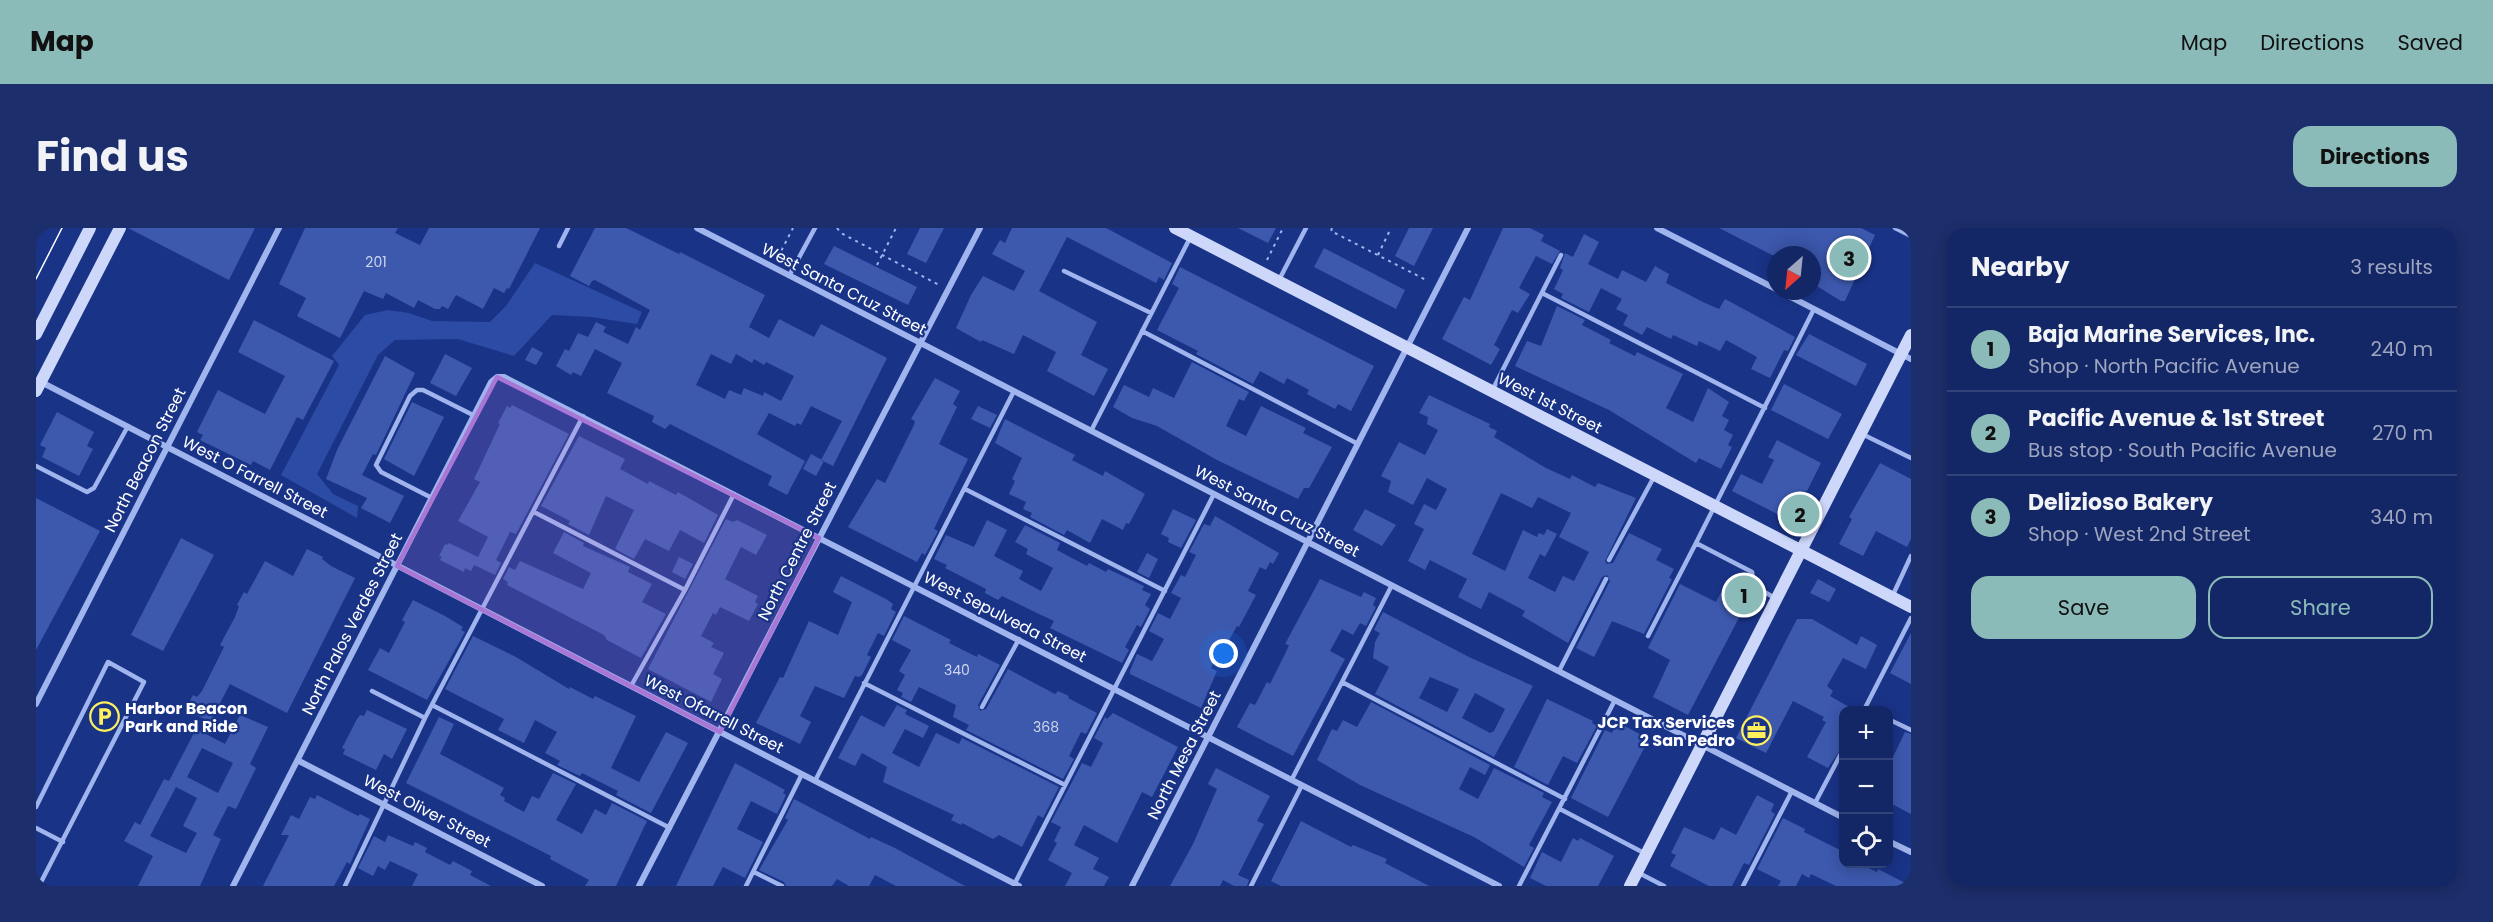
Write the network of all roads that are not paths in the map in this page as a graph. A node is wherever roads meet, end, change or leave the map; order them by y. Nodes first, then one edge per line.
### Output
1 (90, 228) edge
2 (120, 228) edge
3 (279, 228) edge
4 (568, 228) edge
5 (697, 228) edge
6 (815, 228) edge
7 (980, 228) edge
8 (1175, 228) edge
9 (1306, 228) edge
10 (1468, 228) edge
11 (1657, 228) edge
12 (1894, 228) edge
13 (1911, 236) edge
14 (1191, 237) junction
15 (559, 246) dead end
16 (1561, 255) dead end
17 (1064, 271) dead end
18 (789, 276) junction
19 (1279, 280) junction
20 (1767, 284) edge
21 (1542, 293) junction
22 (1797, 300) edge
23 (1814, 309) junction
24 (1151, 313) junction
25 (1142, 332) junction
26 (36, 334) edge
27 (1911, 335) edge
28 (920, 343) junction
29 (1408, 348) junction
30 (1906, 357) edge
31 (497, 377) joint
32 (38, 384) edge
33 (1014, 391) junction
34 (1491, 391) junction
35 (1765, 408) junction
36 (473, 415) junction
37 (583, 416) junction
38 (128, 426) junction
39 (1091, 431) junction
40 (1860, 433) junction
41 (1358, 444) junction
42 (167, 446) junction
43 (1911, 458) edge
44 (36, 466) edge
45 (1655, 475) junction
46 (965, 489) junction
47 (734, 494) junction
48 (1214, 494) junction
49 (430, 497) junction
50 (1715, 506) junction
51 (534, 512) junction
52 (819, 537) junction
53 (1308, 542) junction
54 (1696, 543) junction
55 (1801, 550) junction
56 (1911, 556) edge
57 (1609, 560) dead end
58 (397, 566) junction
59 (1606, 579) dead end
60 (913, 585) junction
61 (1392, 585) junction
62 (685, 590) junction
63 (1165, 591) junction
64 (1892, 597) junction
65 (1776, 599) junction
66 (1911, 607) edge
67 (481, 609) junction
68 (1911, 618) edge
69 (1648, 636) dead end
70 (1018, 639) junction
71 (1559, 671) junction
72 (864, 682) junction
73 (1342, 682) junction
74 (631, 686) junction
75 (1115, 689) junction
76 (372, 691) dead end
77 (1615, 700) junction
78 (36, 704) edge
79 (432, 705) junction
80 (1866, 706) edge
81 (982, 707) dead end
82 (425, 718) junction
83 (1893, 721) edge
84 (1911, 730) edge
85 (720, 732) junction
86 (1208, 737) junction
87 (1702, 745) junction
88 (1839, 757) edge
89 (299, 761) junction
90 (802, 774) junction
91 (1292, 779) junction
92 (815, 781) junction
93 (1065, 785) junction
94 (1302, 785) junction
95 (1792, 791) junction
96 (1565, 799) junction
97 (1815, 803) junction
98 (385, 805) junction
99 (36, 807) edge
100 (1560, 809) junction
101 (1839, 815) edge
102 (36, 828) edge
103 (670, 828) junction
104 (63, 843) junction
105 (1893, 843) edge
106 (1911, 852) edge
107 (1646, 854) junction
108 (754, 872) junction
109 (1637, 872) junction
110 (1252, 884) edge
111 (1017, 885) edge
112 (39, 886) edge
113 (233, 886) edge
114 (345, 886) edge
115 (542, 886) edge
116 (639, 886) edge
117 (746, 886) edge
118 (782, 886) edge
119 (1132, 886) edge
120 (1260, 886) edge
121 (1499, 886) edge
122 (1519, 886) edge
123 (1630, 886) edge
124 (1664, 886) edge
125 (1743, 886) edge

1 - 26 main road
2 - 32 main road
3 - 42 street, North Beacon Street
4 - 15 lane
5 - 18 street, West Santa Cruz Street
6 - 18 lane
7 - 28 street, North Centre Street
8 - 14 main road, West 1st Street
9 - 19 lane
10 - 29 street, North Mesa Street
11 - 20 street
12 - 13 lane
14 - 19 main road, West 1st Street
14 - 24 lane
16 - 21 lane
17 - 24 lane
18 - 28 street, West Santa Cruz Street
19 - 29 main road, West 1st Street
21 - 34 lane
21 - 35 lane
22 - 23 street
23 - 30 street
23 - 35 lane
24 - 25 lane
25 - 39 lane
25 - 41 lane
27 - 30 main road
28 - 33 street, West Santa Cruz Street
28 - 52 street, North Centre Street
29 - 34 main road, West 1st Street
29 - 41 street, North Mesa Street
30 - 40 main road
31 - 36 street, North Palos Verdes Street
31 - 37 street, West Sepulveda Street
32 - 38 street, West O Farrell Street
33 - 39 street, West Santa Cruz Street
33 - 46 lane
34 - 45 main road, West 1st Street
35 - 50 lane
36 - 49 street, North Palos Verdes Street
36 - 49 lane
37 - 47 street, West Sepulveda Street
37 - 51 lane
38 - 42 street, West O Farrell Street
38 - 44 lane
39 - 48 street, West Santa Cruz Street
40 - 43 lane
40 - 55 main road
41 - 53 street, North Mesa Street
42 - 58 street, West O Farrell Street
42 - 78 street, North Beacon Street
45 - 50 main road, West 1st Street
45 - 57 lane
46 - 60 lane
46 - 63 lane
47 - 52 street, West Sepulveda Street
47 - 62 lane
48 - 53 street, West Santa Cruz Street
48 - 63 lane
49 - 58 street, North Palos Verdes Street
50 - 54 lane
50 - 55 main road, West 1st Street
51 - 62 lane
51 - 67 lane
52 - 60 street, West Sepulveda Street
52 - 85 street, North Centre Street
53 - 61 street, West Santa Cruz Street
53 - 86 street, North Mesa Street
54 - 65 lane
54 - 69 lane
55 - 64 main road, West 1st Street
55 - 65 main road
56 - 64 lane
58 - 67 street, West Ofarrell Street
58 - 89 street, North Palos Verdes Street
59 - 71 lane
60 - 70 street, West Sepulveda Street
60 - 72 lane
61 - 71 street, West Santa Cruz Street
61 - 73 lane
62 - 74 lane
63 - 75 lane
64 - 66 main road, West 1st Street
65 - 87 main road
67 - 74 street, West Ofarrell Street
67 - 79 lane
68 - 80 lane
70 - 75 street, West Sepulveda Street
70 - 81 lane
71 - 77 street, West Santa Cruz Street
72 - 92 lane
72 - 93 lane
73 - 91 lane
73 - 96 lane
74 - 85 street, West Ofarrell Street
75 - 86 street, West Sepulveda Street
75 - 93 lane
76 - 82 lane
77 - 87 street, West Santa Cruz Street
77 - 96 lane
79 - 82 lane
79 - 103 lane
82 - 98 lane
83 - 84 lane
85 - 90 street, West Ofarrell Street
85 - 103 street, North Centre Street
86 - 91 street, West Sepulveda Street
86 - 119 street, North Mesa Street
87 - 95 street, West Santa Cruz Street
87 - 107 main road
88 - 97 lane
89 - 98 street, West Oliver Street
89 - 113 street, North Palos Verdes Street
90 - 92 street, West Ofarrell Street
90 - 108 lane
91 - 94 street, West Sepulveda Street
92 - 111 street, West Ofarrell Street
93 - 111 lane
94 - 110 lane
94 - 121 street, West Sepulveda Street
95 - 97 street, West Santa Cruz Street
95 - 125 lane
96 - 100 lane
97 - 101 street, West Santa Cruz Street
98 - 114 lane
98 - 115 street, West Oliver Street
99 - 104 lane
100 - 107 lane
100 - 122 lane
102 - 104 lane
103 - 116 street, North Centre Street
104 - 112 lane
105 - 106 street
107 - 109 main road
108 - 117 lane
108 - 118 lane
109 - 123 main road
109 - 124 lane
110 - 120 lane

